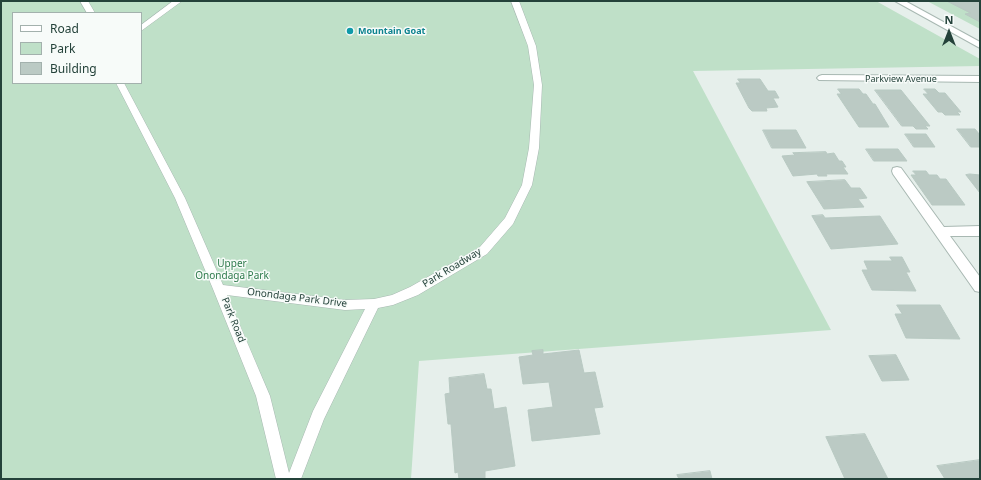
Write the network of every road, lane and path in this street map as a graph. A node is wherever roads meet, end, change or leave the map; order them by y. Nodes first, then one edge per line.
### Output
1 (84, 1) edge
2 (178, 1) edge
3 (515, 1) edge
4 (898, 1) edge
5 (90, 12) edge
6 (142, 27) edge
7 (980, 45) edge
8 (822, 78) dead end
9 (980, 79) edge
10 (121, 84) edge
11 (897, 171) dead end
12 (980, 231) edge
13 (940, 232) junction
14 (980, 287) edge
15 (220, 289) junction
16 (374, 304) junction
17 (283, 479) edge
18 (294, 479) edge

1 - 5 lane
2 - 6 lane
3 - 16 lane, Park Roadway
4 - 7 street
8 - 9 street, Parkview Avenue
10 - 15 lane, Park Road
11 - 13 street
12 - 13 street
13 - 14 street
15 - 16 lane, Onondaga Park Drive
15 - 17 lane, Park Road
16 - 18 lane

